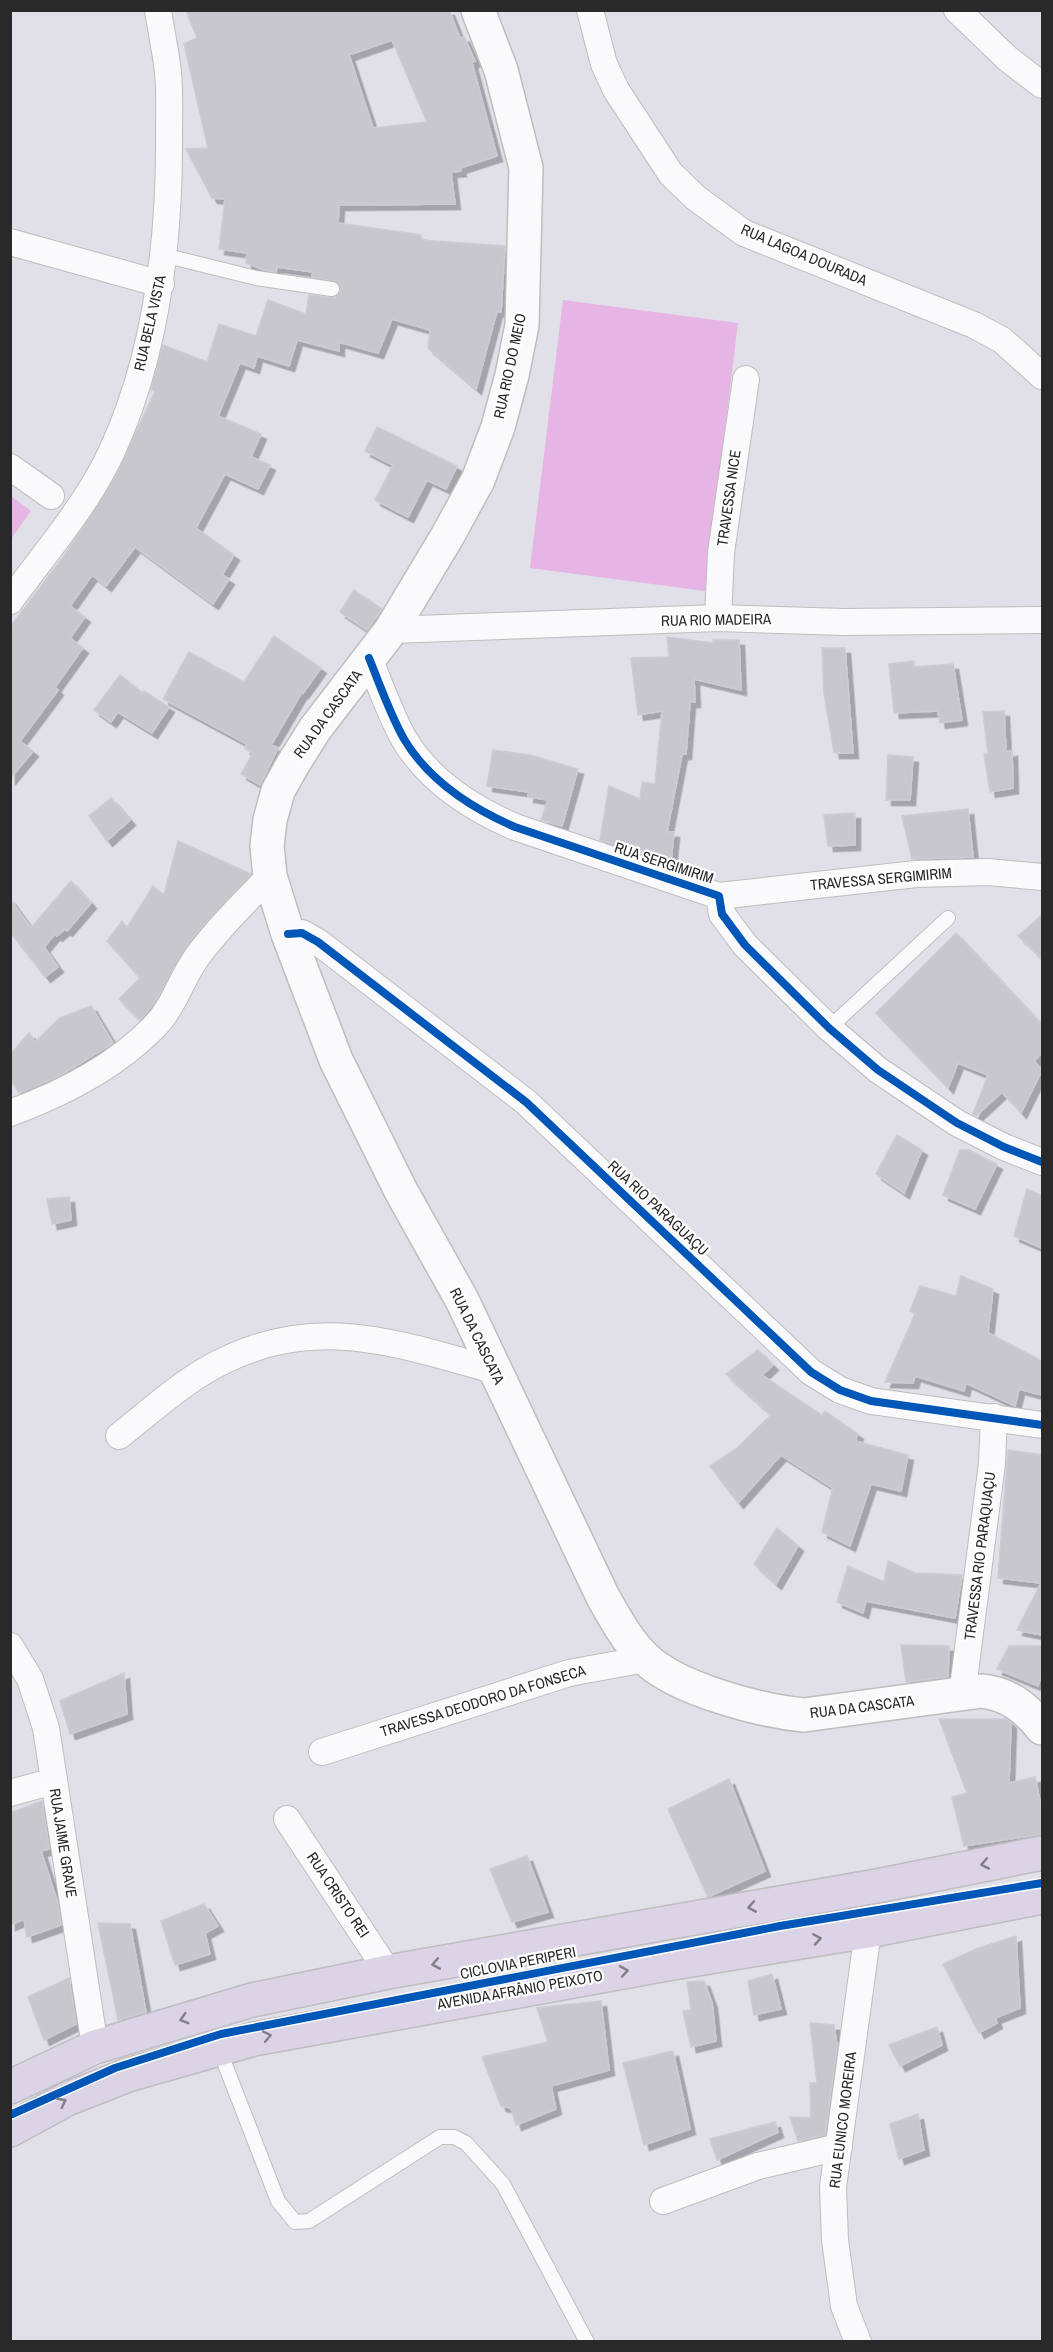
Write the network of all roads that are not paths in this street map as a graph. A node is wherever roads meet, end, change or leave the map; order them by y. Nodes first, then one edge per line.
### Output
1 (158, 10) edge
2 (478, 10) edge
3 (590, 10) edge
4 (957, 10) edge
5 (1042, 85) edge
6 (10, 242) edge
7 (163, 255) junction
8 (161, 284) junction
9 (332, 289) dead end
10 (1042, 376) edge
11 (746, 379) dead end
12 (10, 467) edge
13 (51, 496) dead end
14 (10, 602) edge
15 (718, 618) junction
16 (1042, 620) edge
17 (390, 630) junction
18 (369, 658) junction
19 (270, 876) junction
20 (1042, 877) edge
21 (719, 896) junction
22 (948, 918) dead end
23 (288, 934) junction
24 (829, 1028) junction
25 (10, 1113) edge
26 (1042, 1162) edge
27 (493, 1370) junction
28 (994, 1417) junction
29 (1042, 1425) edge
30 (119, 1436) dead end
31 (10, 1646) edge
32 (645, 1659) junction
33 (962, 1695) junction
34 (1042, 1728) edge
35 (322, 1752) dead end
36 (54, 1781) junction
37 (10, 1793) edge
38 (287, 1819) dead end
39 (1042, 1853) edge
40 (1042, 1897) edge
41 (868, 1931) junction
42 (388, 1972) junction
43 (95, 2047) junction
44 (219, 2049) junction
45 (10, 2087) edge
46 (10, 2130) edge
47 (839, 2147) junction
48 (663, 2201) dead end
49 (587, 2342) edge
50 (858, 2342) edge

1 - 7 street, RUA BELA VISTA
2 - 17 main road, RUA RIO DO MEIO
3 - 10 street, RUA LAGOA DOURADA
4 - 5 street
6 - 8 street
7 - 8 street, RUA BELA VISTA
7 - 9 lane
8 - 14 street, RUA BELA VISTA
11 - 15 street, TRAVESSA NICE
12 - 13 street
15 - 16 street, RUA RIO MADEIRA
15 - 17 street, RUA RIO MADEIRA
17 - 18 main road, RUA DA CASCATA
18 - 19 main road, RUA DA CASCATA
18 - 21 street, RUA SERGIMIRIM
19 - 23 main road, RUA DA CASCATA
19 - 25 street
20 - 21 street, TRAVESSA SERGIMIRIM
21 - 24 street, RUA SERGIMIRIM
22 - 24 lane
23 - 27 main road, RUA DA CASCATA
23 - 28 street, RUA RIO PARAGUAÇU
24 - 26 street, RUA SERGIMIRIM
27 - 30 street
27 - 32 main road, RUA DA CASCATA
28 - 29 street, RUA RIO PARAGUAÇU
28 - 33 street, TRAVESSA RIO PARAQUAÇU
31 - 36 street, RUA JAIME GRAVE
32 - 33 main road, RUA DA CASCATA
32 - 35 street, TRAVESSA DEODORO DA FONSECA
33 - 34 main road, RUA DA CASCATA
36 - 37 street
36 - 43 street, RUA JAIME GRAVE
38 - 42 street, RUA CRISTO REI
39 -> 42 main road
40 - 41 main road, AVENIDA AFRÂNIO PEIXOTO
44 -> 41 main road, AVENIDA AFRÂNIO PEIXOTO
41 - 47 street, RUA EUNICO MOREIRA
42 -> 43 main road
43 - 45 main road
46 -> 44 main road, AVENIDA AFRÂNIO PEIXOTO
44 - 49 lane
47 - 48 street
47 - 50 street, RUA EUNICO MOREIRA

